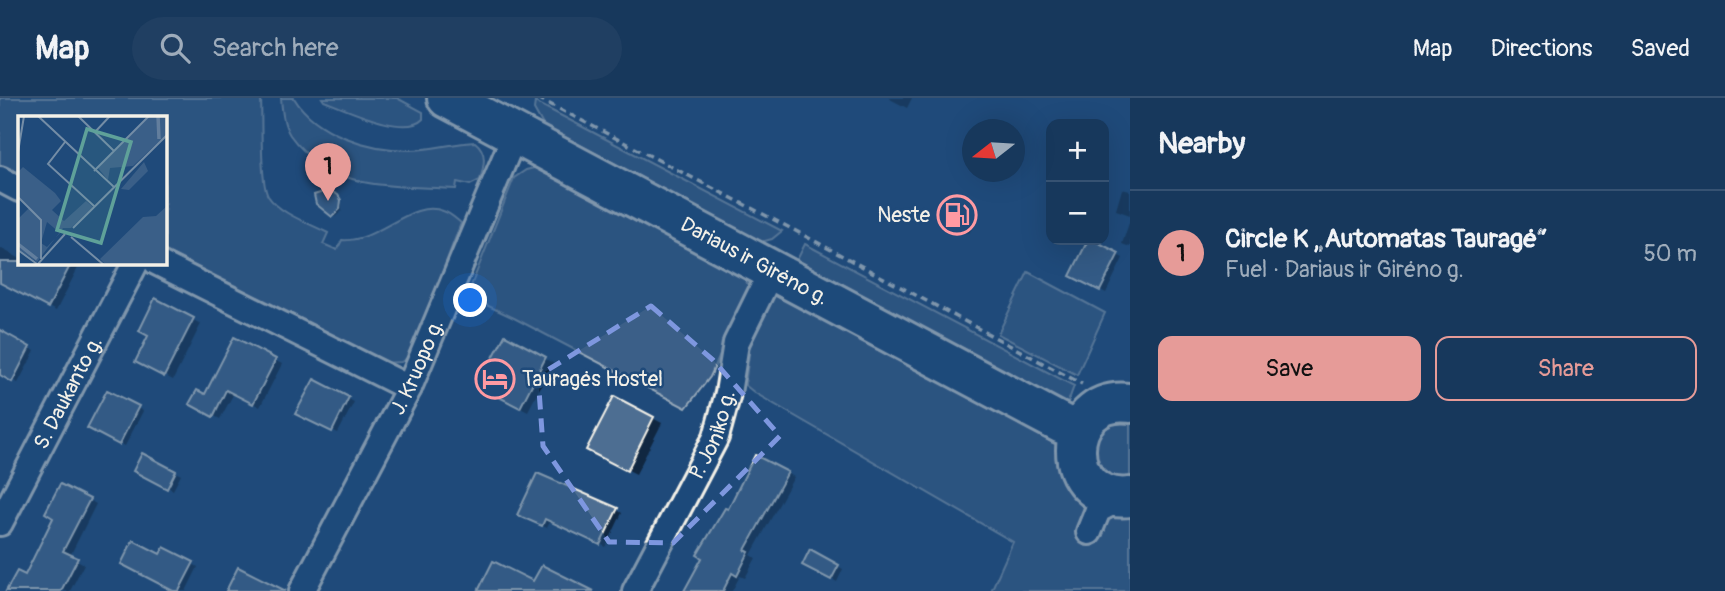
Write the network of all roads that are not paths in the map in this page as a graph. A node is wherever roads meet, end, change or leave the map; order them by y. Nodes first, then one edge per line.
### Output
1 (447, 98) edge
2 (515, 134) junction
3 (0, 178) edge
4 (18, 188) edge
5 (135, 264) edge
6 (160, 264) edge
7 (771, 272) junction
8 (409, 388) junction
9 (1130, 403) edge
10 (1094, 467) edge
11 (3, 511) edge
12 (302, 591) edge
13 (635, 591) edge

1 - 2 highway, Dariaus ir Girėno g.
2 - 7 highway, Dariaus ir Girėno g.
2 - 8 street, J. Kruopo g.
3 - 4 street
5 - 11 street, S. Daukanto g.
6 - 8 street
7 - 10 highway, Dariaus ir Girėno g.
7 - 13 street, P. Joniko g.
8 - 12 street, J. Kruopo g.
9 - 10 highway

